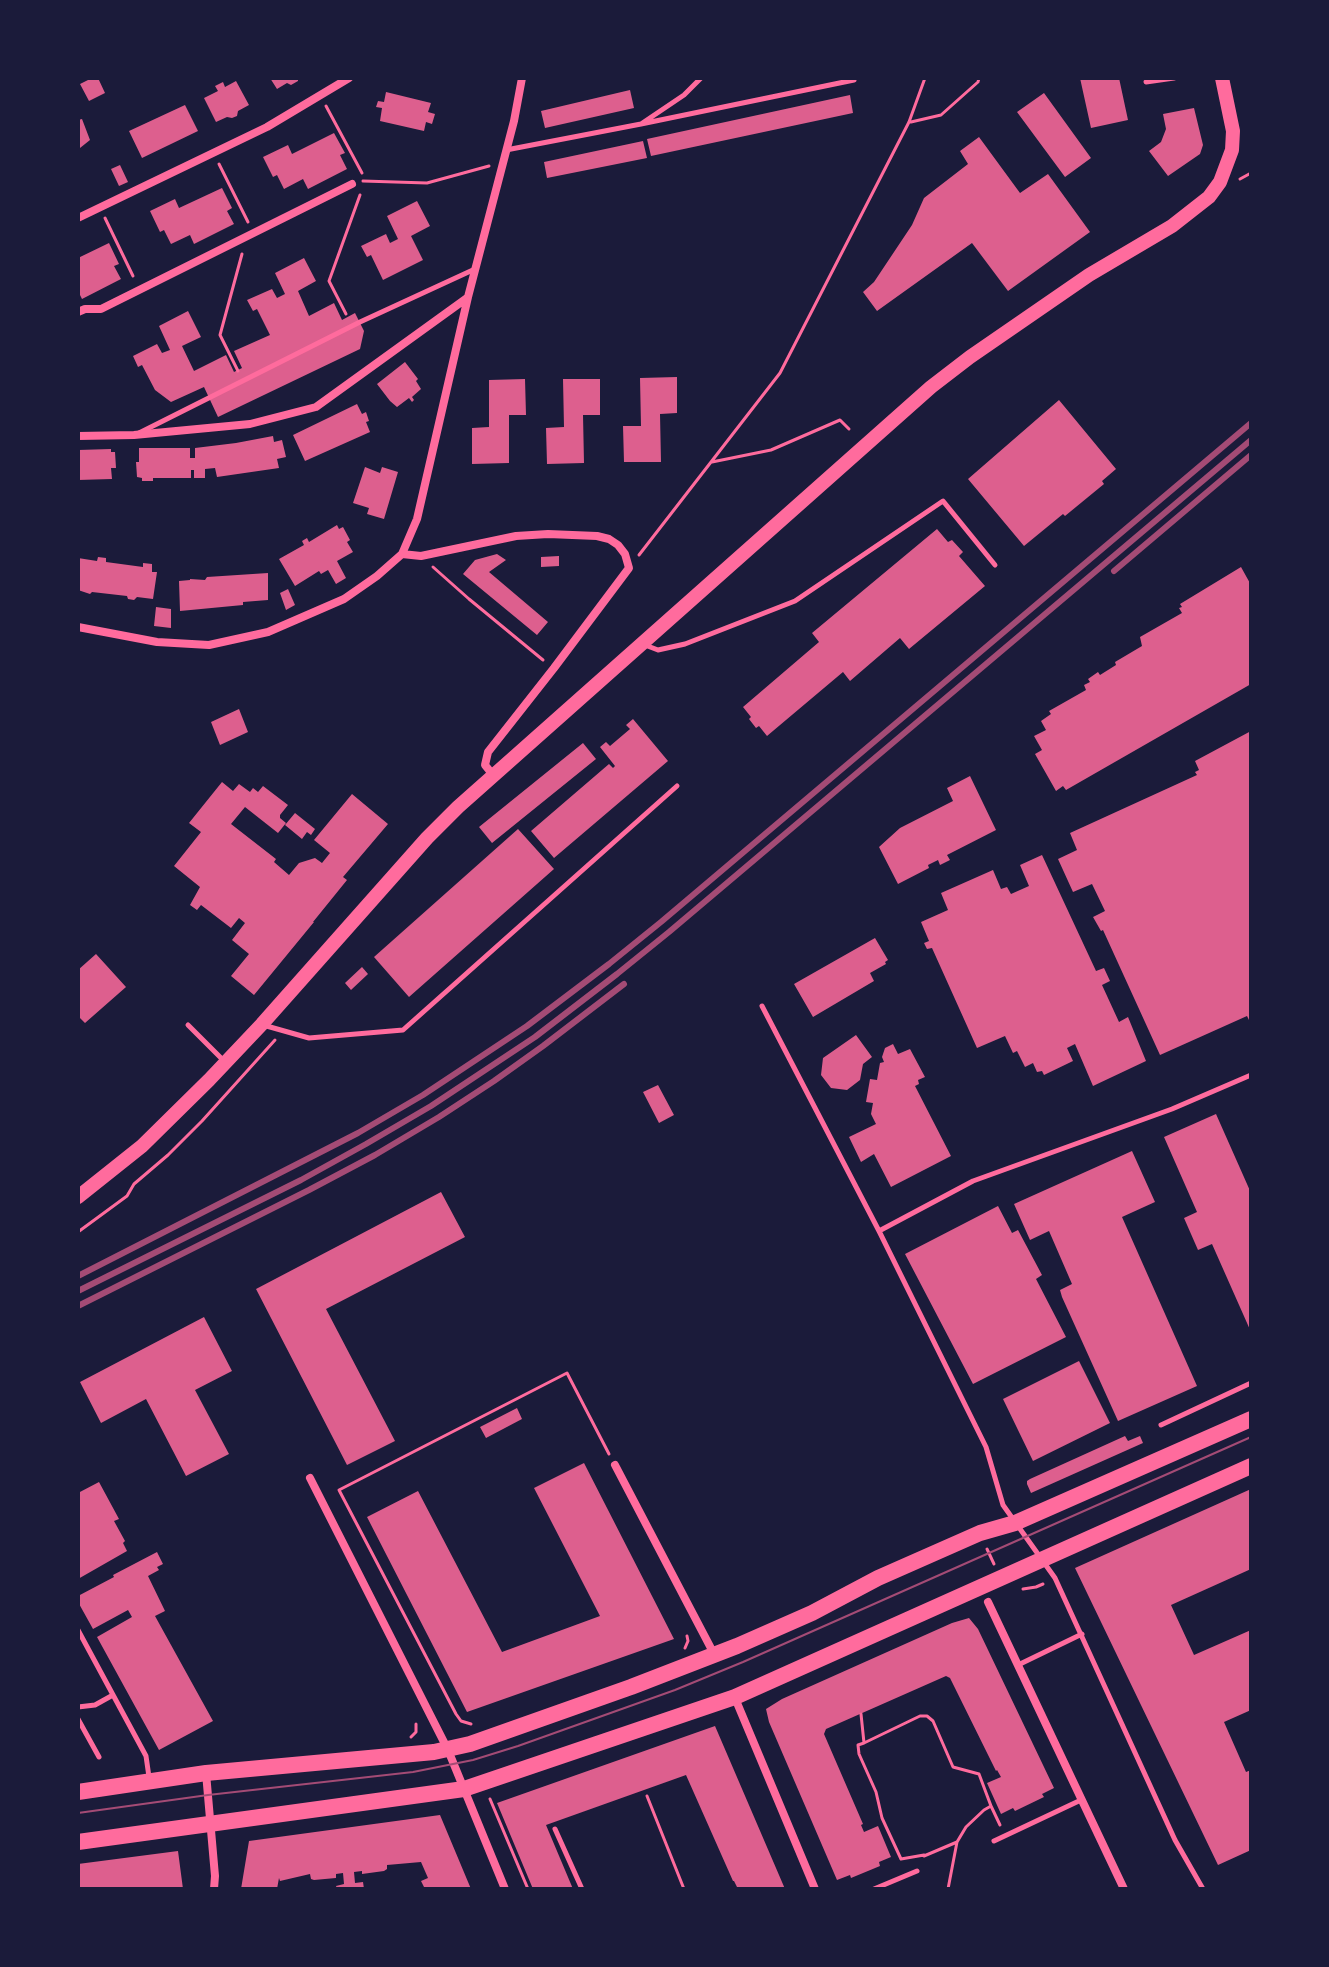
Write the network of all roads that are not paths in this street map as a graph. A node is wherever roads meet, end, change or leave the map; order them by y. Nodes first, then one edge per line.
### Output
1 (349, 78) edge
2 (522, 78) edge
3 (701, 78) edge
4 (1174, 78) edge
5 (1222, 78) edge
6 (854, 80) edge
7 (1146, 82) dead end
8 (641, 124) junction
9 (506, 150) junction
10 (352, 184) dead end
11 (78, 218) edge
12 (476, 269) junction
13 (468, 297) junction
14 (78, 312) edge
15 (134, 435) junction
16 (78, 436) edge
17 (402, 554) junction
18 (995, 565) dead end
19 (78, 627) edge
20 (640, 644) junction
21 (493, 775) junction
22 (677, 786) dead end
23 (762, 1006) dead end
24 (262, 1024) junction
25 (188, 1025) dead end
26 (225, 1063) junction
27 (1251, 1075) edge
28 (78, 1197) edge
29 (879, 1231) junction
30 (1251, 1383) edge
31 (1251, 1419) edge
32 (1161, 1425) dead end
33 (615, 1465) road end
34 (1251, 1466) edge
35 (310, 1478) dead end
36 (1015, 1523) junction
37 (1043, 1559) junction
38 (988, 1602) dead end
39 (78, 1630) edge
40 (1082, 1634) junction
41 (714, 1655) junction
42 (1018, 1665) junction
43 (113, 1695) junction
44 (735, 1697) junction
45 (78, 1707) edge
46 (78, 1719) edge
47 (448, 1750) junction
48 (99, 1757) dead end
49 (206, 1773) junction
50 (150, 1782) junction
51 (464, 1789) junction
52 (78, 1792) edge
53 (1082, 1800) junction
54 (210, 1825) junction
55 (555, 1829) dead end
56 (994, 1841) dead end
57 (78, 1842) edge
58 (917, 1871) road end
59 (214, 1889) edge
60 (505, 1889) edge
61 (582, 1889) edge
62 (815, 1889) edge
63 (874, 1889) edge
64 (1124, 1889) edge
65 (1203, 1889) edge

1 - 11 street
2 - 9 street
3 - 8 lane
4 - 7 lane
5 - 20 street
6 - 8 lane
8 - 9 lane
9 - 12 street
10 - 14 street
12 - 13 street
12 - 15 lane
13 - 15 street
13 - 17 street
15 - 16 street
17 - 19 street
17 - 21 street
18 - 20 lane
20 - 21 street
21 - 24 street
22 - 24 lane
23 - 29 lane
24 - 26 street
25 - 26 lane
26 - 28 street
27 - 29 lane
29 - 36 lane
30 - 32 lane
31 - 36 main road
33 - 41 street
34 - 37 main road
35 - 47 street
36 - 37 lane
36 - 41 main road
37 - 40 lane
37 - 44 main road
38 - 42 street
39 - 43 lane
40 - 42 lane
40 - 65 lane
41 - 47 main road
42 - 53 street
43 - 45 lane
43 - 50 lane
44 - 51 main road
44 - 62 street
46 - 48 lane
47 - 49 main road
47 - 51 street
49 - 50 main road
49 - 54 street
50 - 52 main road
51 - 54 main road
51 - 60 street
53 - 56 lane
53 - 64 street
54 - 57 main road
54 - 59 street
55 - 61 lane
58 - 63 lane

